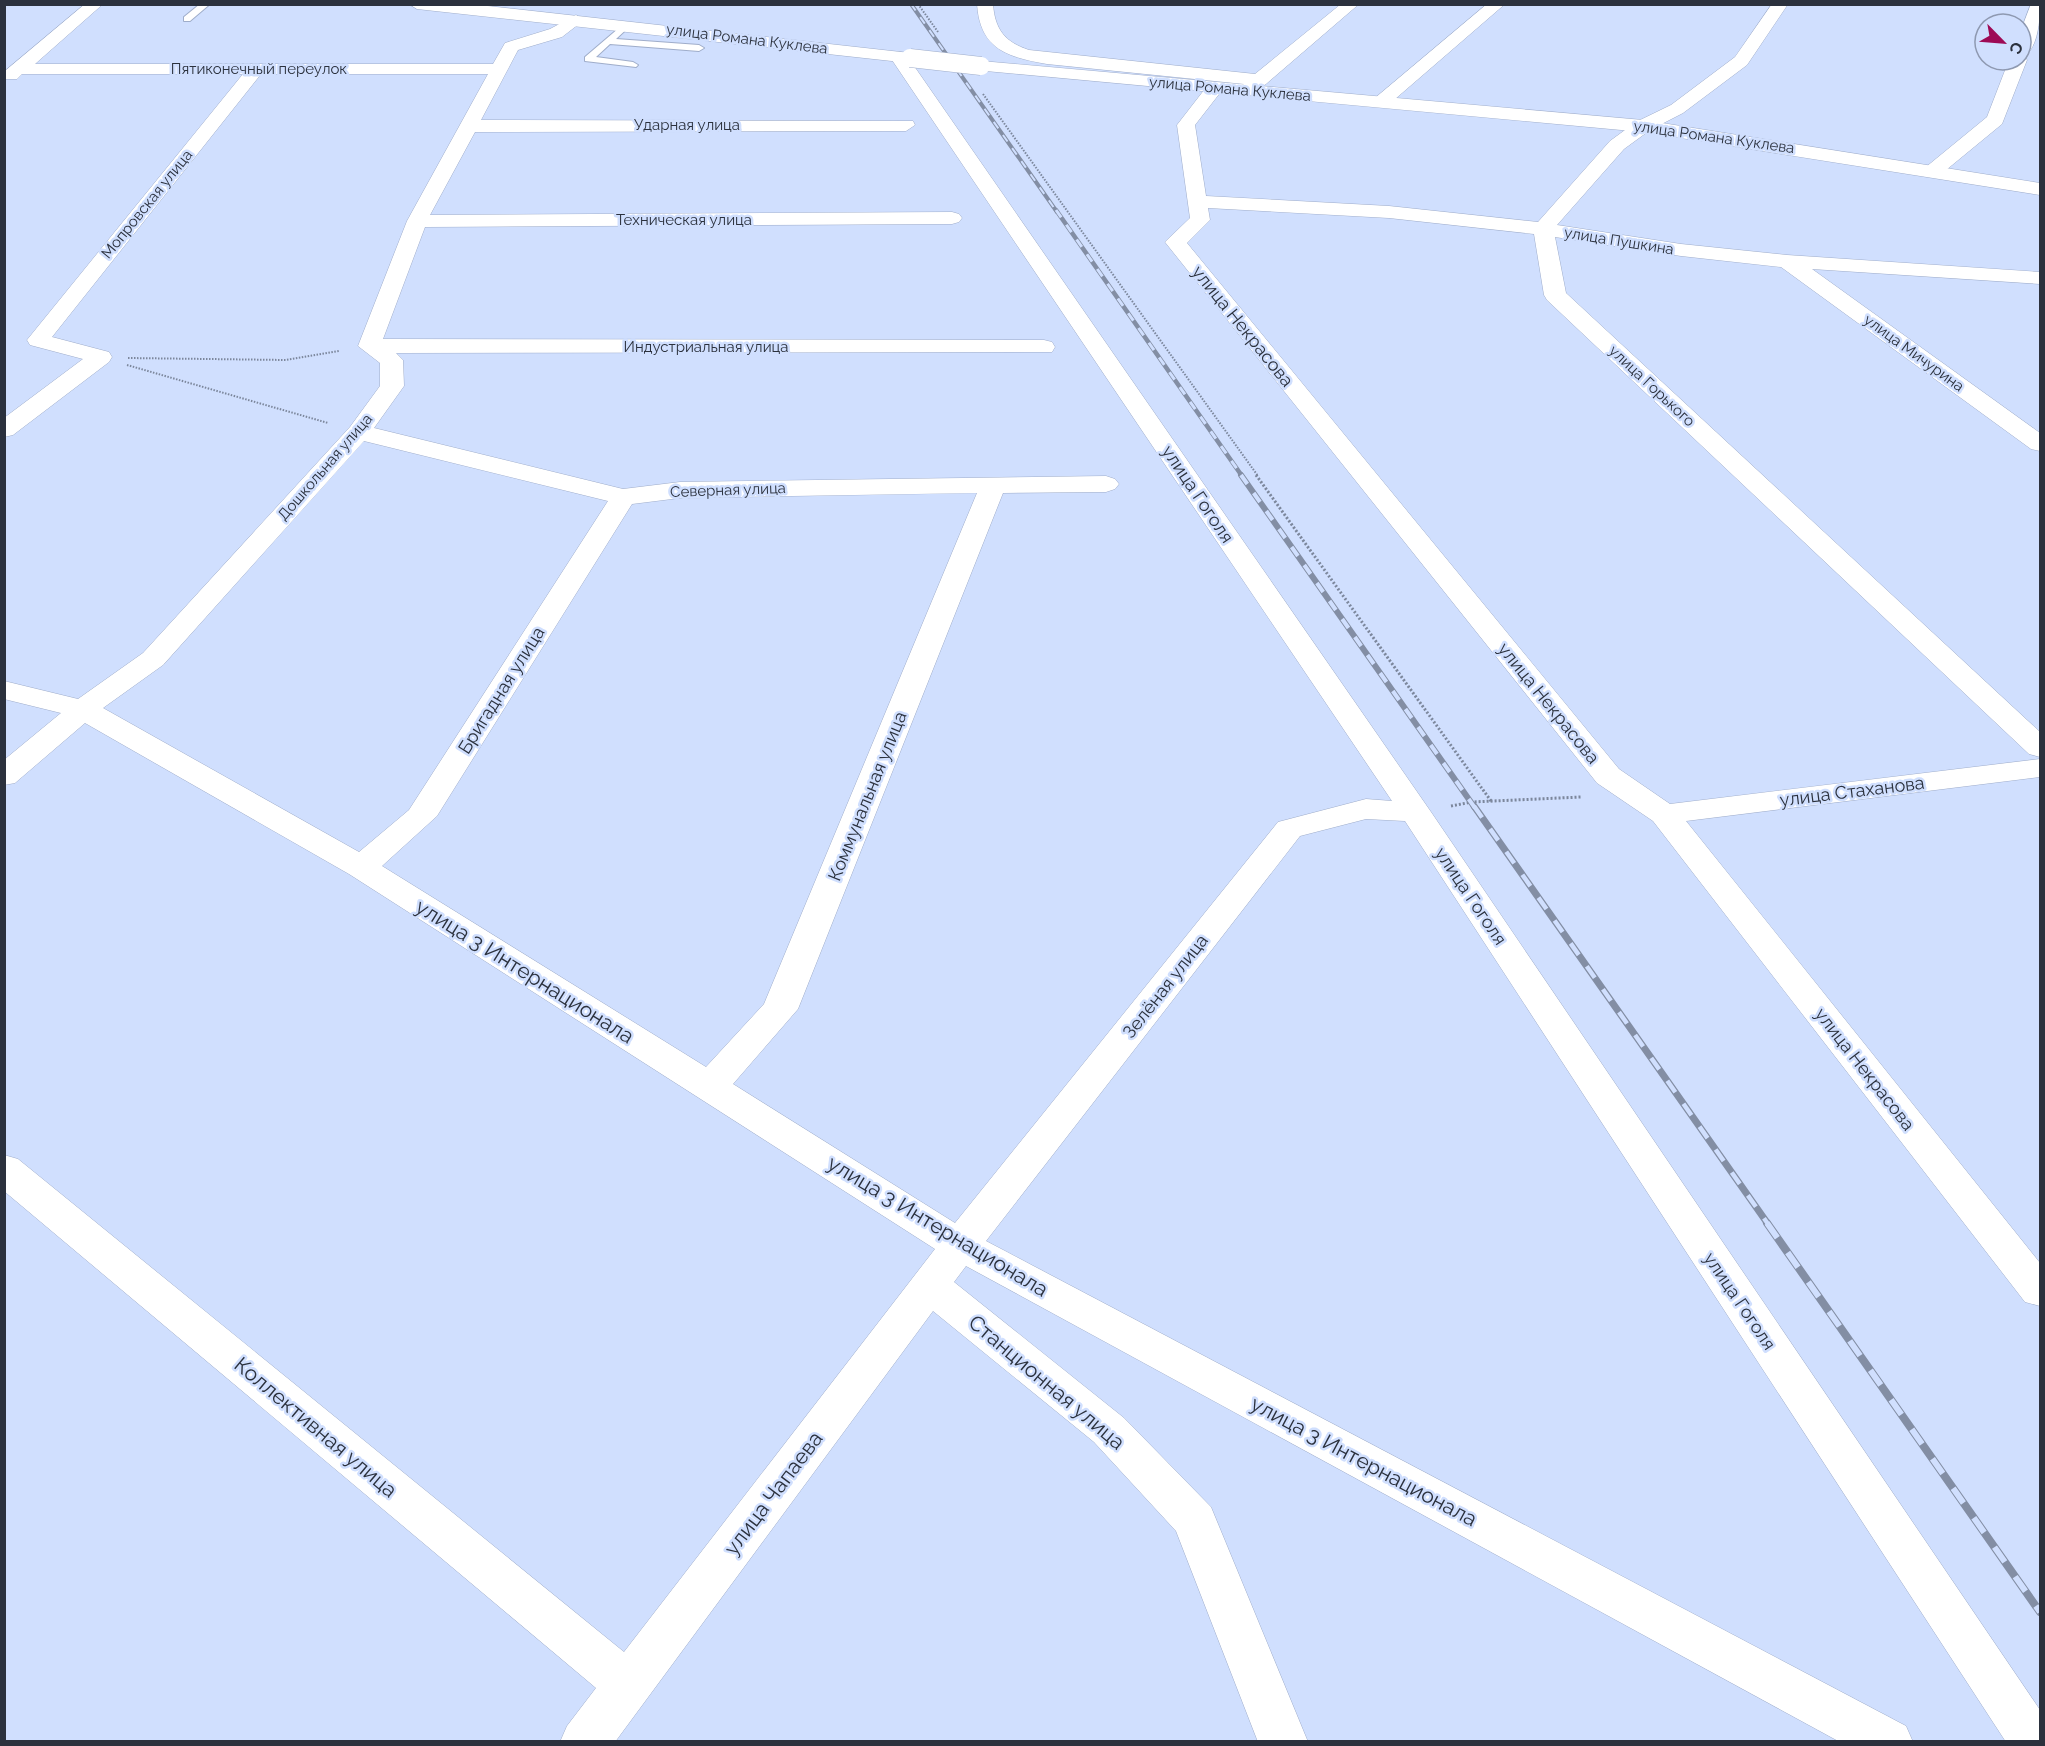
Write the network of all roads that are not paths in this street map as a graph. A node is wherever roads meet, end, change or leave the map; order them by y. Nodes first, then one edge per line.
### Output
1 (94, 4) edge
2 (206, 4) edge
3 (417, 4) edge
4 (985, 4) edge
5 (1351, 4) edge
6 (1497, 4) edge
7 (1780, 4) edge
8 (2039, 4) edge
9 (187, 19) dead end
10 (576, 20) junction
11 (2033, 20) edge
12 (626, 25) junction
13 (608, 40) junction
14 (699, 48) dead end
15 (904, 58) junction
16 (633, 65) dead end
17 (18, 69) junction
18 (256, 69) junction
19 (500, 69) junction
20 (2013, 72) edge
21 (4, 81) edge
22 (1253, 86) junction
23 (1214, 88) junction
24 (1381, 102) junction
25 (906, 125) dead end
26 (469, 126) junction
27 (1643, 126) junction
28 (1934, 171) junction
29 (2040, 189) edge
30 (1197, 201) junction
31 (952, 218) dead end
32 (417, 221) junction
33 (1543, 229) junction
34 (1787, 261) junction
35 (2040, 278) edge
36 (369, 346) junction
37 (1044, 347) dead end
38 (4, 430) edge
39 (359, 432) junction
40 (2040, 444) edge
41 (1106, 484) dead end
42 (993, 486) junction
43 (623, 497) junction
44 (4, 690) edge
45 (83, 709) junction
46 (2040, 748) edge
47 (2040, 768) edge
48 (4, 776) edge
49 (1415, 812) junction
50 (1664, 814) junction
51 (361, 867) junction
52 (709, 1087) junction
53 (4, 1169) edge
54 (960, 1245) junction
55 (930, 1285) junction
56 (2040, 1291) edge
57 (628, 1685) junction
58 (585, 1742) edge
59 (1283, 1742) edge
60 (1888, 1742) edge
61 (2034, 1742) edge

1 - 17 street
2 - 9 lane
3 - 10 street, улица Романа Куклева
4 - 22 street
5 - 22 street
6 - 24 street
7 - 27 street
8 - 11 street
10 - 12 street, улица Романа Куклева
10 - 19 street
12 - 13 lane
12 - 15 street, улица Романа Куклева
13 - 14 lane
13 - 16 lane
15 - 23 street, улица Романа Куклева, bridge
15 - 49 street, улица Гоголя
17 - 18 street, Пятиконечный переулок
17 - 21 street
18 - 19 street, Пятиконечный переулок
18 - 38 street, Мопровская улица
19 - 26 street
20 - 28 street
22 - 23 street, улица Романа Куклева
22 - 24 street, улица Романа Куклева
23 - 30 street, улица Некрасова
24 - 27 street, улица Романа Куклева
25 - 26 street, Ударная улица
26 - 32 street
27 - 28 street, улица Романа Куклева
27 - 33 street
28 - 29 street, улица Романа Куклева
30 - 33 street, улица Пушкина
30 - 50 street, улица Некрасова
31 - 32 street, Техническая улица
32 - 36 street
33 - 34 street, улица Пушкина
33 - 46 street, улица Горького
34 - 35 street, улица Пушкина
34 - 40 street, улица Мичурина
36 - 37 street, Индустриальная улица
36 - 39 street, Дошкольная улица
39 - 43 street, Северная улица
39 - 45 street, Дошкольная улица
41 - 42 street, Северная улица
42 - 43 street, Северная улица
42 - 52 street, Коммунальная улица
43 - 51 street, Бригадная улица
44 - 45 street, улица 3 Интернационала
45 - 48 street, Дошкольная улица
45 - 51 street, улица 3 Интернационала
47 - 50 street, улица Стаханова
49 - 54 street, Зелёная улица
49 - 61 street, улица Гоголя
50 - 56 street, улица Некрасова
51 - 52 street, улица 3 Интернационала
52 - 54 street, улица 3 Интернационала
53 - 57 street, Коллективная улица
54 - 55 street, улица Чапаева
54 - 60 street, улица 3 Интернационала
55 - 57 street, улица Чапаева
55 - 59 street, Станционная улица
57 - 58 street, улица Чапаева

